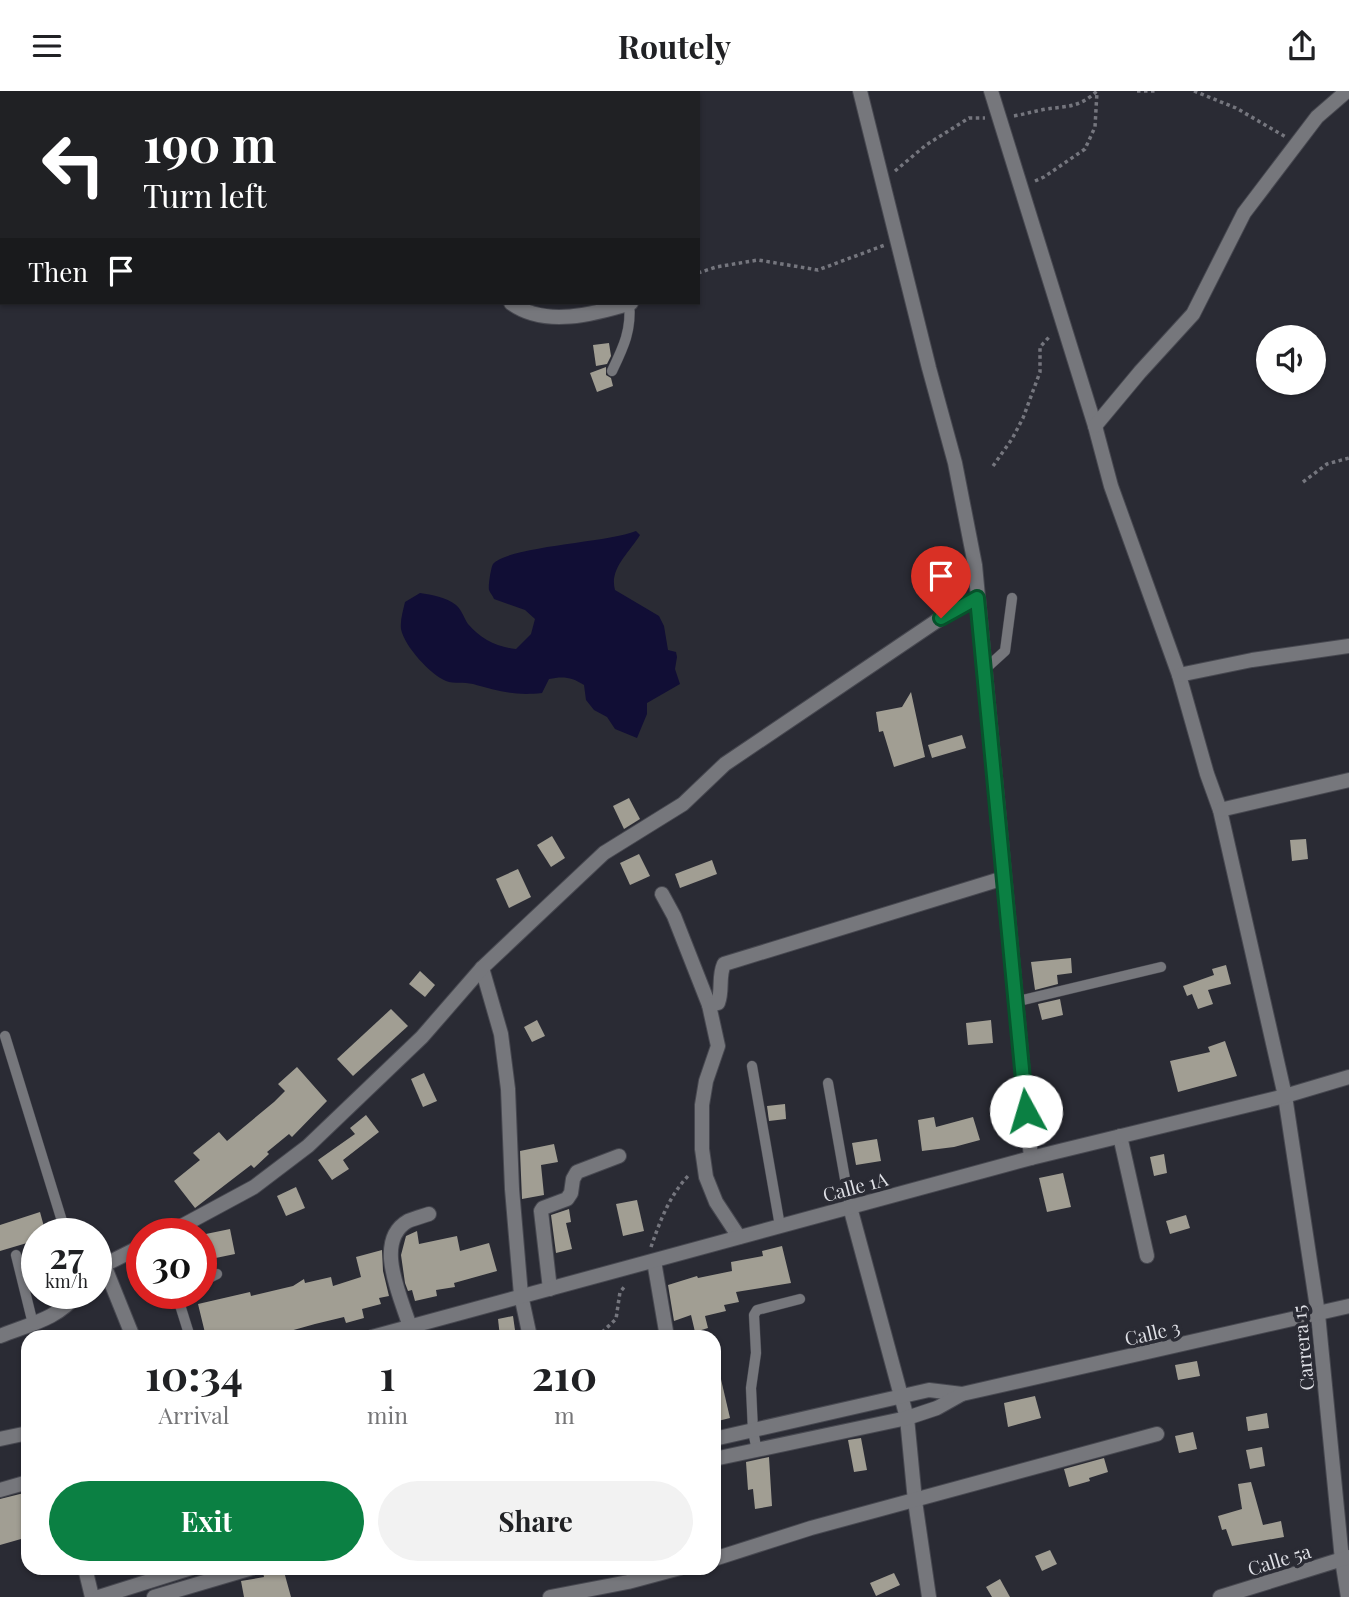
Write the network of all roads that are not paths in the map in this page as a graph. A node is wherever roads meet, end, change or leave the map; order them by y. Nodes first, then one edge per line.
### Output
1 (860, 91) edge
2 (991, 91) edge
3 (1347, 91) edge
4 (515, 305) edge
5 (621, 305) edge
6 (630, 305) edge
7 (612, 371) dead end
8 (1095, 426) junction
9 (977, 598) junction
10 (1012, 599) dead end
11 (1349, 646) edge
12 (983, 670) junction
13 (1179, 675) junction
14 (1349, 780) edge
15 (1220, 810) junction
16 (1003, 878) junction
17 (662, 894) dead end
18 (1161, 967) dead end
19 (482, 968) junction
20 (1015, 1002) junction
21 (709, 1005) junction
22 (5, 1037) dead end
23 (752, 1066) dead end
24 (1349, 1077) edge
25 (828, 1083) dead end
26 (1285, 1096) junction
27 (1120, 1136) junction
28 (619, 1156) dead end
29 (1031, 1158) junction
30 (850, 1207) junction
31 (429, 1214) dead end
32 (61, 1218) edge
33 (196, 1218) edge
34 (780, 1226) junction
35 (739, 1237) junction
36 (16, 1255) dead end
37 (1147, 1256) dead end
38 (650, 1262) junction
39 (550, 1289) junction
40 (112, 1294) edge
41 (521, 1296) junction
42 (800, 1299) dead end
43 (1349, 1306) edge
44 (64, 1309) edge
45 (181, 1309) edge
46 (1318, 1314) junction
47 (33, 1324) junction
48 (410, 1327) junction
49 (130, 1330) edge
50 (188, 1330) edge
51 (399, 1330) edge
52 (528, 1330) edge
53 (665, 1330) edge
54 (0, 1336) edge
55 (962, 1394) junction
56 (902, 1396) junction
57 (907, 1418) junction
58 (753, 1431) junction
59 (21, 1434) edge
60 (1157, 1434) dead end
61 (721, 1438) edge
62 (0, 1439) edge
63 (757, 1451) junction
64 (721, 1458) edge
65 (21, 1484) edge
66 (0, 1490) edge
67 (915, 1501) junction
68 (721, 1557) edge
69 (1345, 1558) edge
70 (87, 1575) edge
71 (169, 1575) edge
72 (228, 1575) edge
73 (654, 1575) edge
74 (92, 1597) edge
75 (99, 1597) edge
76 (154, 1597) edge
77 (550, 1597) edge
78 (929, 1597) edge
79 (1220, 1597) edge
80 (1348, 1597) edge

1 - 9 street
2 - 8 street, Carrera 15
3 - 8 street
4 - 5 street
6 - 7 lane
8 - 13 street, Carrera 15
9 - 12 street
9 - 19 street
10 - 12 lane
11 - 13 street
12 - 16 street
13 - 15 street, Carrera 15
14 - 15 street
15 - 26 street, Carrera 15
16 - 20 street
16 - 21 street
17 - 21 street
18 - 20 lane
19 - 33 street
19 - 41 street
20 - 29 street
21 - 35 street
22 - 32 lane
23 - 34 lane
24 - 26 street, Calle 1A
25 - 30 lane
26 - 27 street, Calle 1A
26 - 46 street, Carrera 15
27 - 29 street, Calle 1A
27 - 37 street
28 - 39 street
29 - 30 street, Calle 1A
30 - 34 street, Calle 1A
30 - 56 street
31 - 48 street
34 - 35 street, Calle 1A
35 - 38 street, Calle 1A
36 - 47 lane
38 - 39 street, Calle 1A
38 - 53 street
39 - 41 street, Calle 1A
40 - 49 street
41 - 48 street, Calle 1A
41 - 52 street
42 - 58 lane
43 - 46 street, Calle 3
44 - 47 street
45 - 50 lane
46 - 55 street, Calle 3
46 - 69 street, Carrera 15
47 - 54 street
48 - 51 street, Calle 1A
55 - 56 street, Calle 3
55 - 57 street, Calle 3
56 - 57 street
56 - 58 street, Calle 3
57 - 63 street, Calle 3
57 - 67 street
58 - 61 street, Calle 3
58 - 63 lane
59 - 62 street
60 - 67 street
63 - 64 street, Calle 3
65 - 66 street
67 - 68 street
67 - 78 street
69 - 79 street, Calle 5a
69 - 80 street, Carrera 15
70 - 74 street
71 - 75 street
72 - 76 street
73 - 77 street

